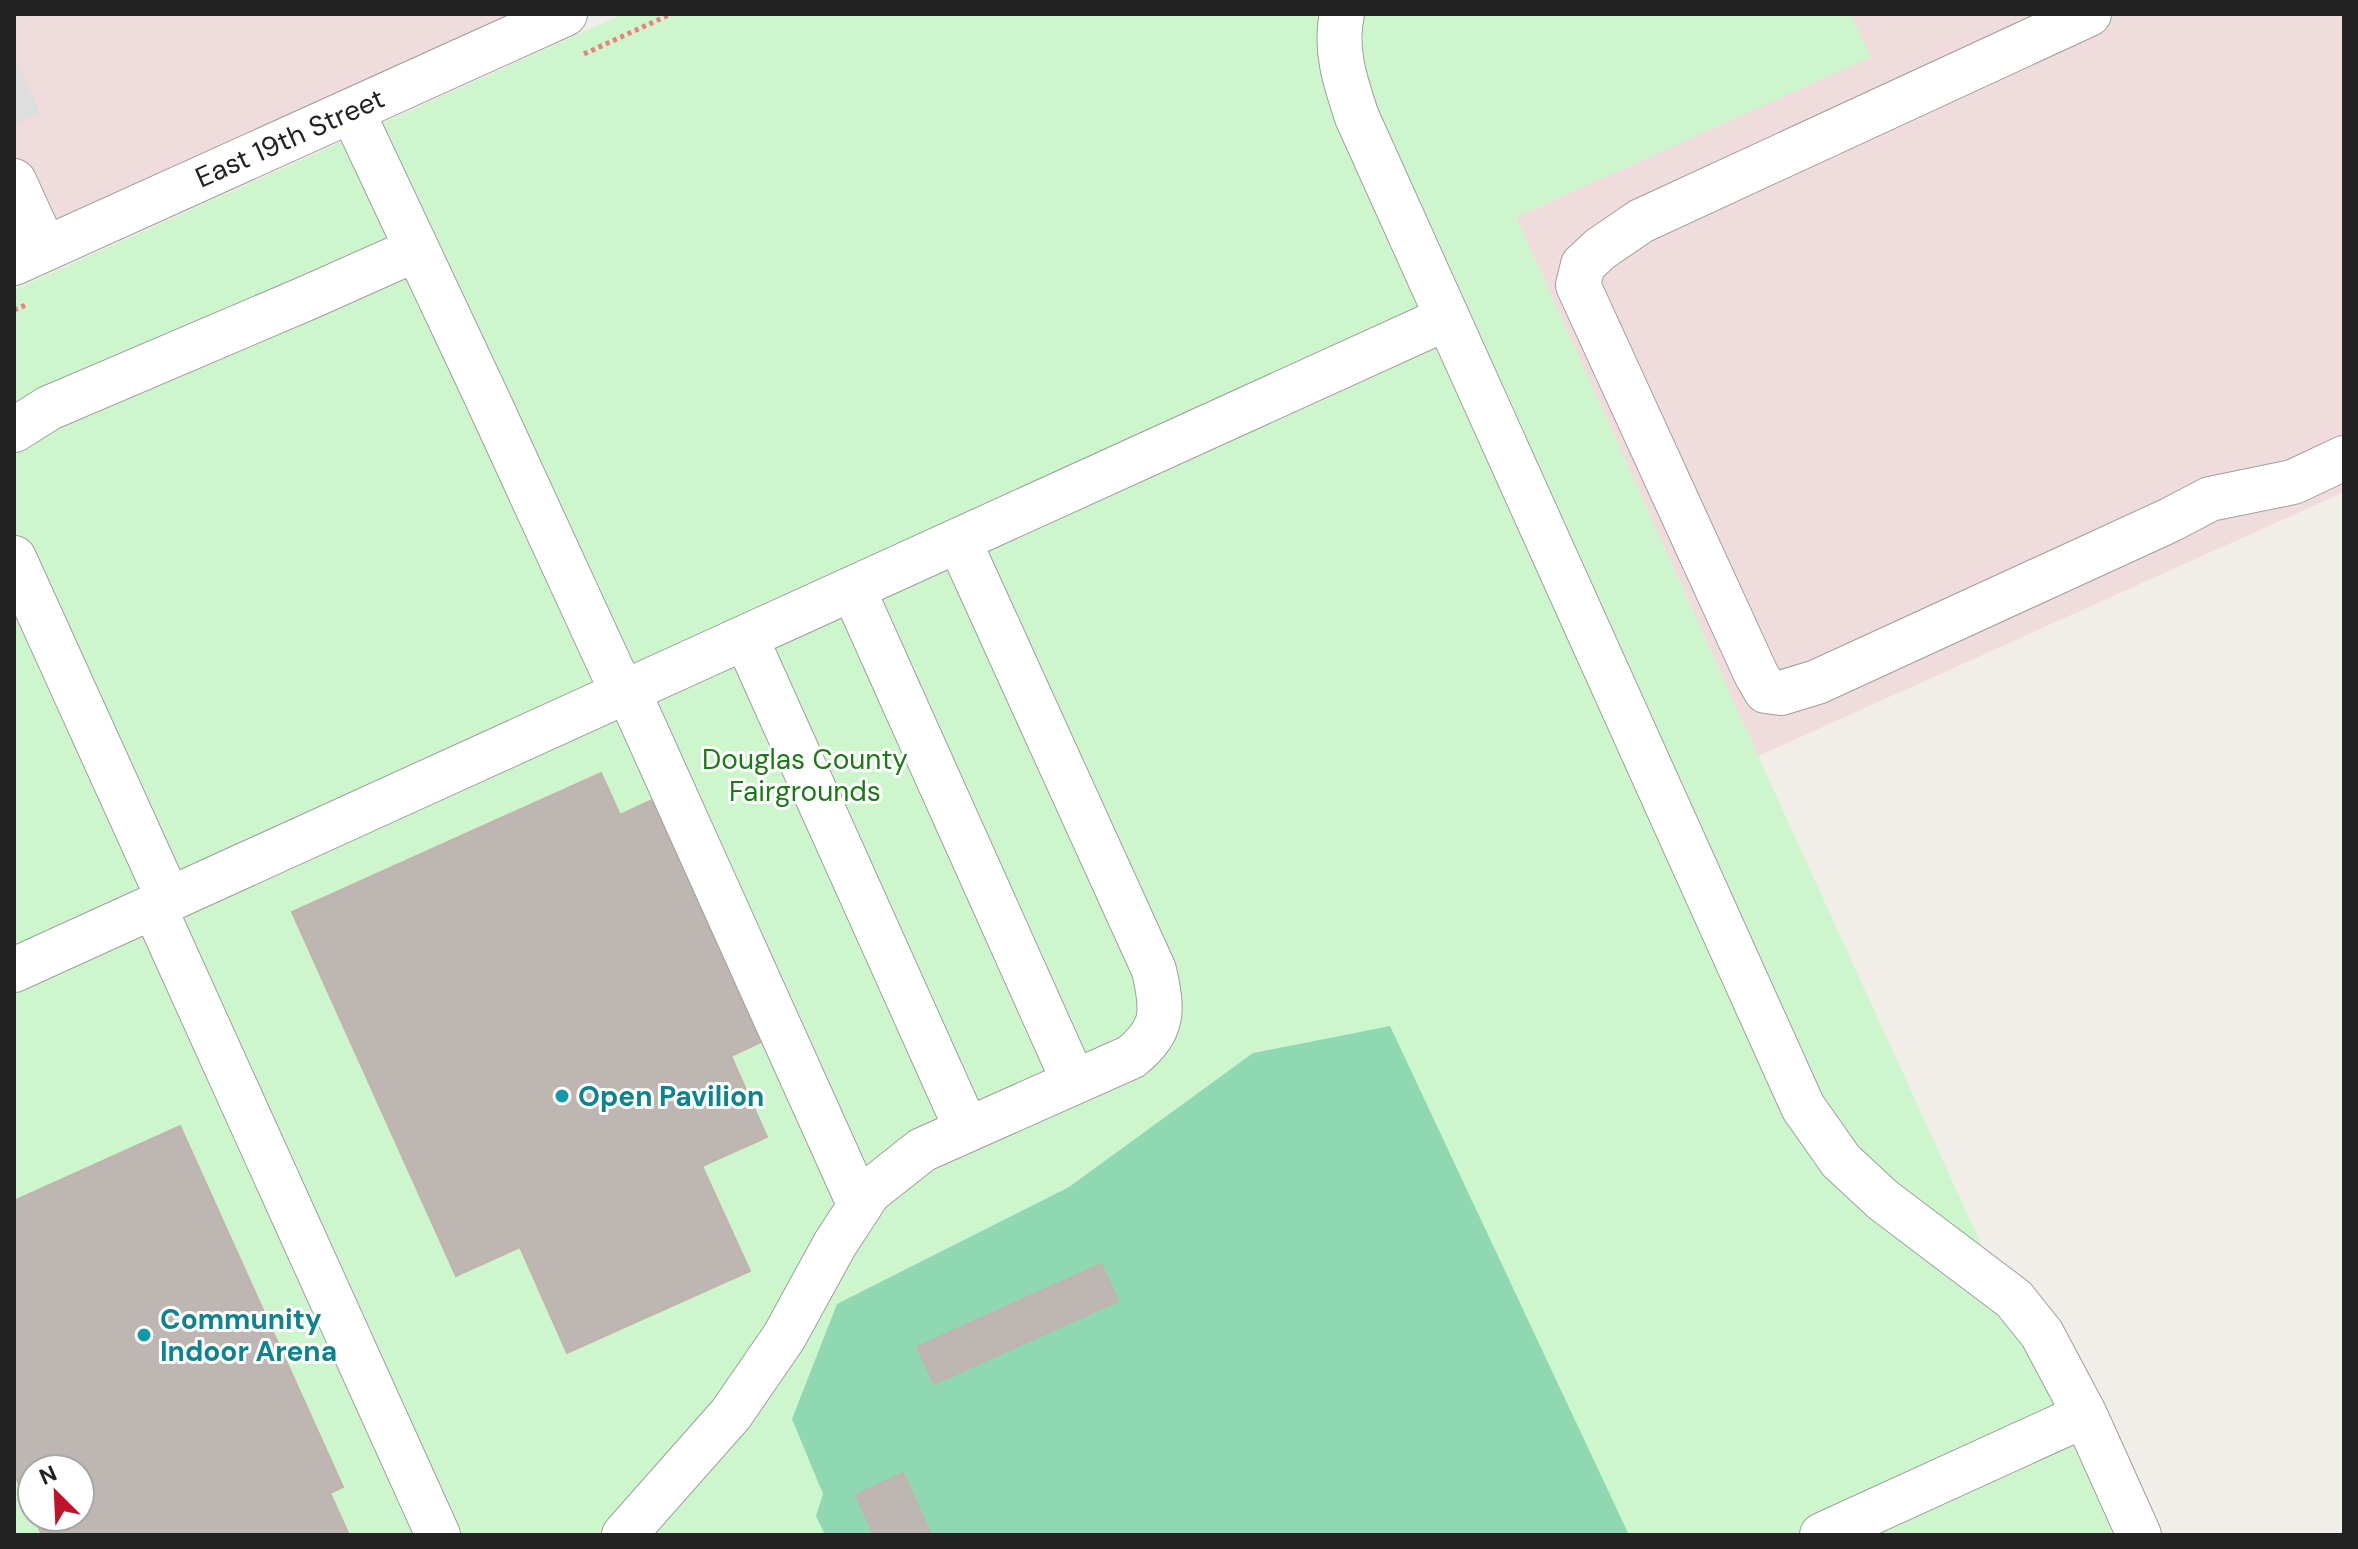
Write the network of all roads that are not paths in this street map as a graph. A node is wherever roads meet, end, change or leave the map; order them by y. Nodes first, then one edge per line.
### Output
1 (1342, 14) edge
2 (2089, 14) edge
3 (541, 19) edge
4 (352, 111) junction
5 (14, 181) edge
6 (417, 249) junction
7 (30, 256) edge
8 (1447, 318) junction
9 (14, 430) edge
10 (2344, 458) edge
11 (959, 541) junction
12 (14, 558) edge
13 (853, 589) junction
14 (746, 638) junction
15 (626, 693) junction
16 (162, 903) junction
17 (14, 970) edge
18 (1074, 1082) junction
19 (967, 1130) junction
20 (860, 1206) junction
21 (2085, 1415) junction
22 (438, 1535) edge
23 (624, 1535) edge
24 (1822, 1535) edge
25 (2139, 1535) edge

1 - 8 street
2 - 10 street
3 - 4 street, East 19th Street
4 - 6 street
4 - 7 street, East 19th Street
5 - 7 street
6 - 9 street
6 - 15 street
8 - 11 street
8 - 21 street
11 - 13 street
11 - 18 street
12 - 16 street
13 - 14 street
13 - 18 street
14 - 15 street
14 - 19 street
15 - 16 street
15 - 20 street
16 - 17 street
16 - 22 street
18 - 19 street
19 - 20 street
20 - 23 street
21 - 24 street
21 - 25 street

